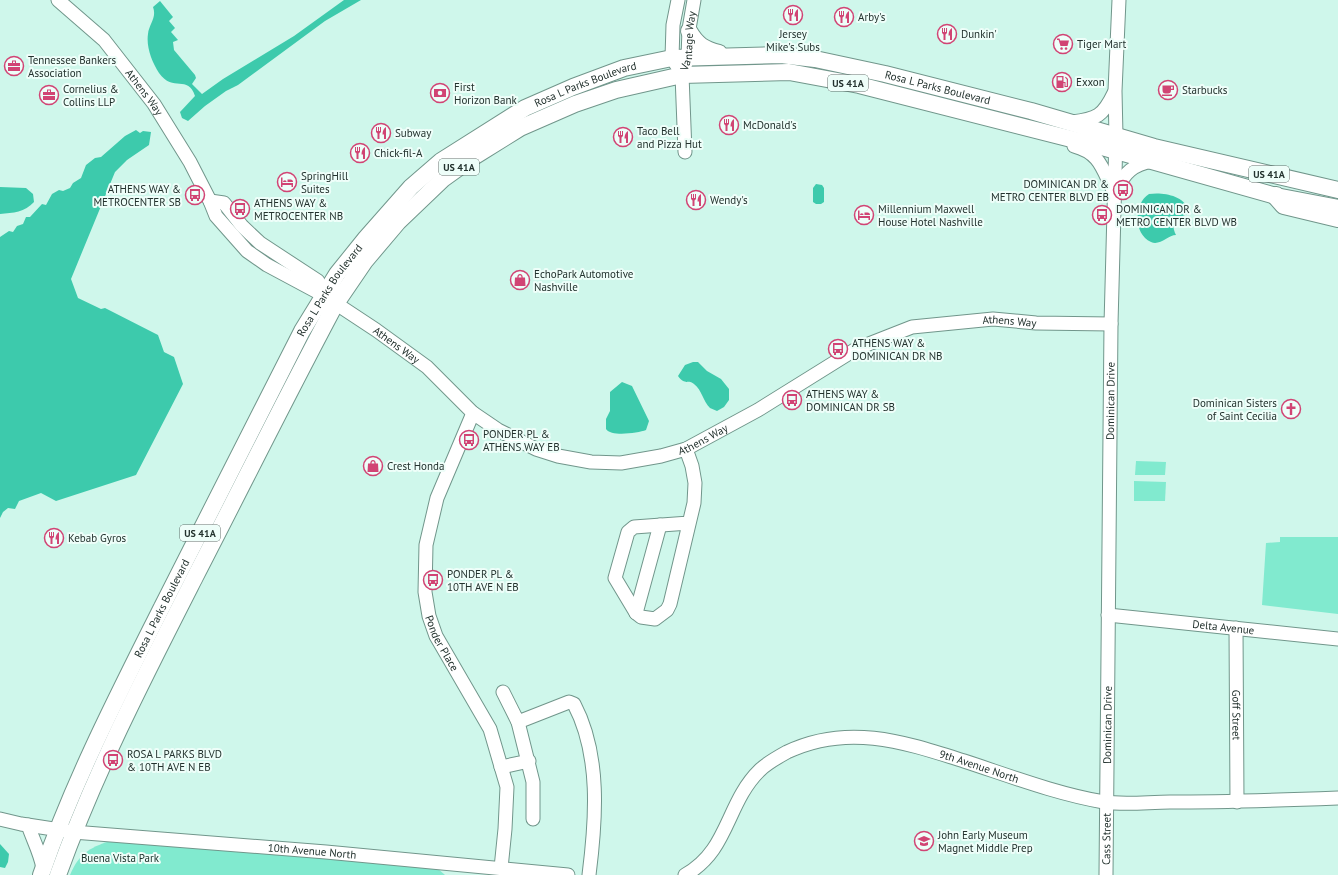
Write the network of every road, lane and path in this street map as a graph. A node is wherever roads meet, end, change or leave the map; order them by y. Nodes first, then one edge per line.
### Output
1 (58, 0) edge
2 (678, 0) edge
3 (694, 0) edge
4 (1120, 0) edge
5 (689, 31) junction
6 (732, 56) junction
7 (688, 57) junction
8 (672, 58) junction
9 (682, 75) junction
10 (859, 85) junction
11 (949, 90) junction
12 (1115, 92) junction
13 (1070, 122) junction
14 (1030, 128) junction
15 (1116, 143) junction
16 (685, 152) dead end
17 (1152, 161) junction
18 (1338, 190) edge
19 (1114, 193) junction
20 (1276, 196) junction
21 (1338, 208) edge
22 (1338, 218) edge
23 (329, 300) junction
24 (1111, 324) junction
25 (473, 413) junction
26 (686, 449) junction
27 (689, 523) junction
28 (660, 525) junction
29 (636, 613) junction
30 (1108, 615) junction
31 (1236, 628) junction
32 (1338, 639) edge
33 (503, 692) dead end
34 (518, 722) junction
35 (529, 761) junction
36 (501, 767) junction
37 (1338, 798) edge
38 (1106, 802) junction
39 (1237, 802) junction
40 (0, 819) edge
41 (533, 819) dead end
42 (25, 825) junction
43 (0, 827) edge
44 (57, 829) junction
45 (73, 832) junction
46 (501, 868) junction
47 (452, 870) edge
48 (42, 871) edge
49 (58, 875) edge
50 (568, 875) edge
51 (589, 875) edge
52 (685, 875) edge
53 (1106, 875) edge

1 - 23 street, Athens Way
2 - 8 street, Vantage Way
3 - 5 street, Vantage Way
4 - 12 street, Dominican Drive
5 - 6 main road
5 - 7 street, Vantage Way
6 - 7 main road, Rosa L Parks Boulevard / US 41A
6 - 11 main road, Rosa L Parks Boulevard / US 41A
7 - 8 main road, Rosa L Parks Boulevard / US 41A
7 - 9 street, Vantage Way
8 - 9 street, Vantage Way
8 - 23 main road, Rosa L Parks Boulevard / US 41A
9 - 10 main road, Rosa L Parks Boulevard / US 41A
9 - 16 street
9 - 23 main road, Rosa L Parks Boulevard / US 41A
10 - 11 main road
10 - 14 main road, Rosa L Parks Boulevard / US 41A
11 - 13 main road, Rosa L Parks Boulevard / US 41A
12 - 13 street
12 - 15 street, Dominican Drive
13 - 15 main road, Rosa L Parks Boulevard / US 41A
14 - 15 main road, Rosa L Parks Boulevard / US 41A
14 - 19 street
15 - 17 main road, Rosa L Parks Boulevard / US 41A
15 - 18 main road, Rosa L Parks Boulevard / US 41A
15 - 19 street, Dominican Drive
17 - 19 street
17 - 20 main road, Rosa L Parks Boulevard / US 41A
19 - 24 street, Dominican Drive
20 - 21 main road, Rosa L Parks Boulevard / US 41A
20 - 22 highway
23 - 25 street, Athens Way
23 - 44 main road, Rosa L Parks Boulevard / US 41A
23 - 45 main road, Rosa L Parks Boulevard / US 41A
24 - 26 street, Athens Way
24 - 30 street, Dominican Drive
25 - 26 street, Athens Way
25 - 36 street, Ponder Place
26 - 27 street
27 - 28 street
27 - 29 street
28 - 29 street
28 - 29 street
30 - 31 street, Delta Avenue
30 - 38 street, Dominican Drive
31 - 32 street, Delta Avenue
31 - 39 street, Goff Street
33 - 34 street
34 - 35 street
34 - 51 street
35 - 36 street
35 - 41 street
36 - 46 street, Ponder Place
37 - 39 street, 9th Avenue North
38 - 39 street, 9th Avenue North
38 - 52 street, 9th Avenue North
38 - 53 street, Cass Street
40 - 42 street
42 - 43 street
42 - 44 street, 10th Avenue North
42 - 48 street
44 - 45 street, 10th Avenue North
44 - 48 main road, Rosa L Parks Boulevard / US 41A
45 - 47 street, 10th Avenue North
45 - 49 main road, Rosa L Parks Boulevard / US 41A
46 - 47 street, 10th Avenue North
46 - 50 street, 10th Avenue North

